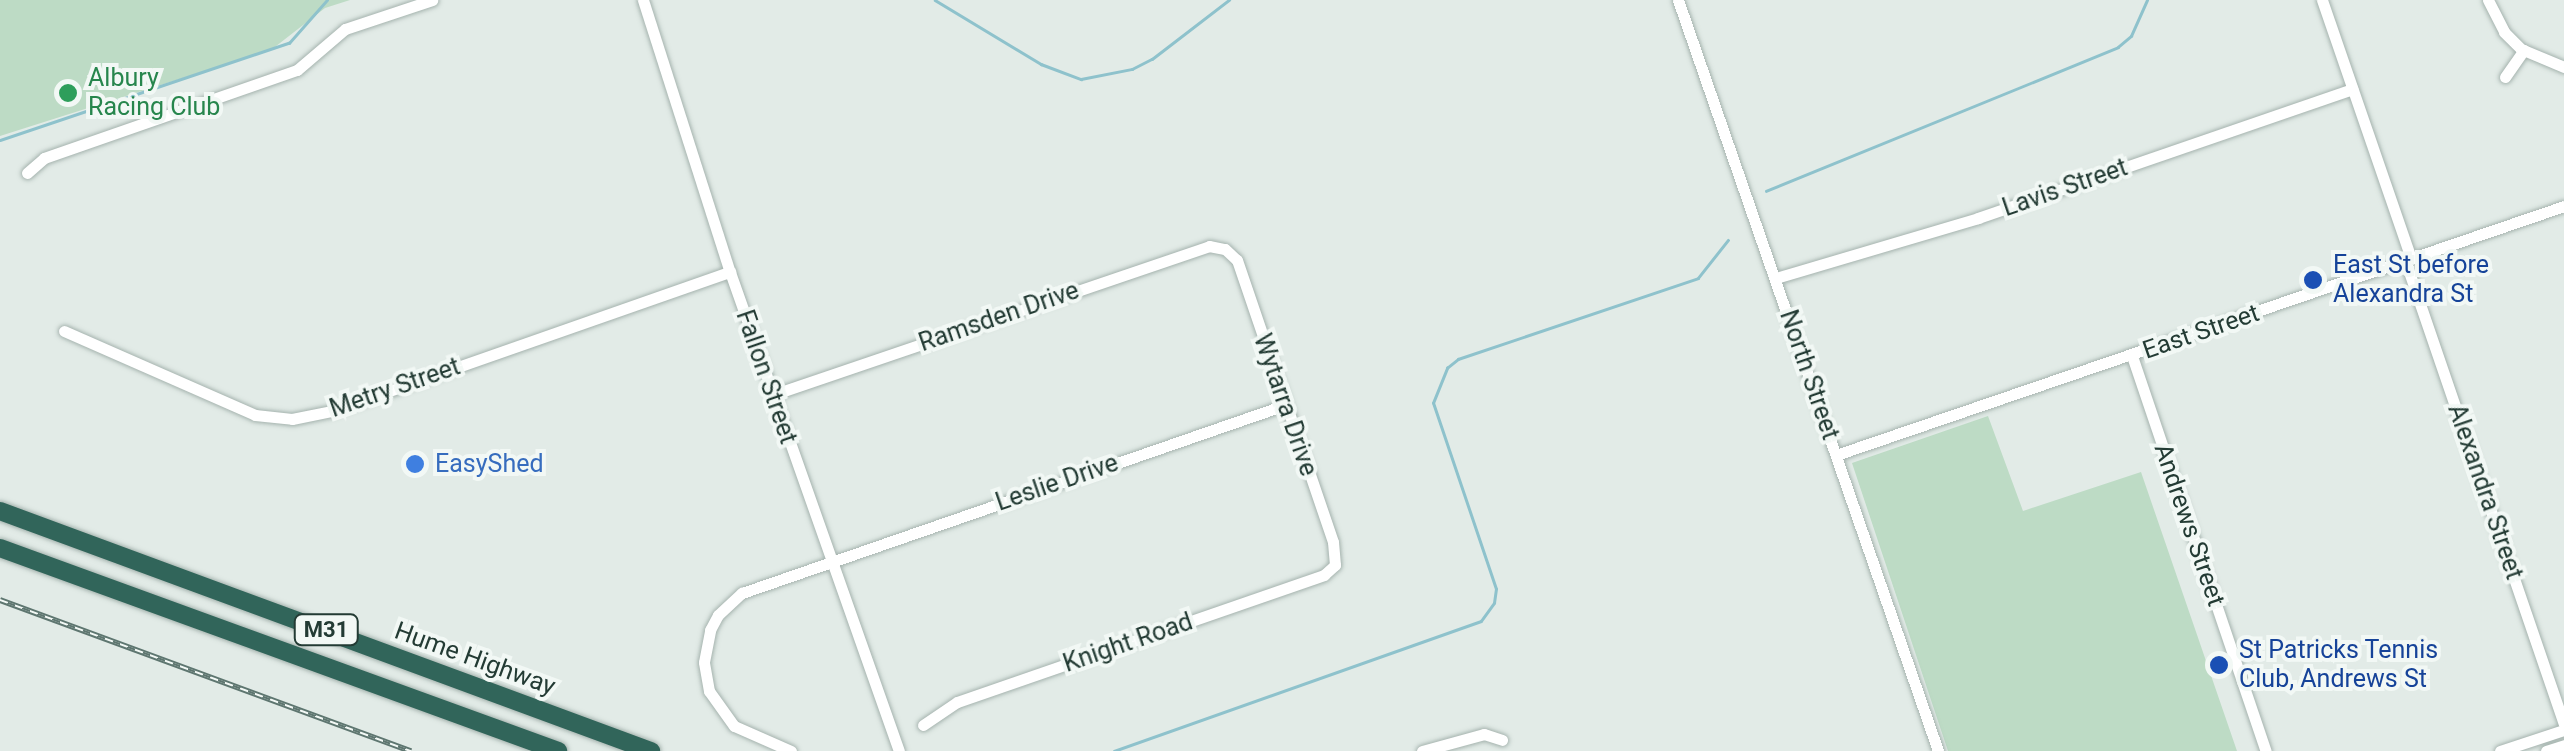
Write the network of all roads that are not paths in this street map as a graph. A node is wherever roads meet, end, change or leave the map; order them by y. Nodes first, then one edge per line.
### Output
1 (432, 0) edge
2 (642, 0) edge
3 (1678, 0) edge
4 (2322, 0) edge
5 (2488, 0) edge
6 (2524, 50) junction
7 (2564, 67) edge
8 (2505, 77) dead end
9 (2352, 90) junction
10 (27, 173) dead end
11 (2564, 206) edge
12 (1226, 249) joint
13 (2408, 259) junction
14 (730, 272) junction
15 (1776, 278) junction
16 (64, 331) dead end
17 (2132, 356) junction
18 (772, 395) junction
19 (1285, 406) junction
20 (1836, 455) junction
21 (0, 511) edge
22 (0, 548) edge
23 (829, 561) junction
24 (1335, 565) joint
25 (924, 725) dead end
26 (2564, 727) edge
27 (1502, 740) dead end
28 (2564, 745) edge
29 (558, 751) edge
30 (651, 751) edge
31 (790, 751) edge
32 (899, 751) edge
33 (1422, 751) edge
34 (1938, 751) edge
35 (2266, 751) edge
36 (2500, 751) edge
37 (2546, 751) edge

1 - 10 street
2 - 14 street, Fallon Street
3 - 15 street, North Street
4 - 9 street, Alexandra Street
5 - 6 street
6 - 7 street
6 - 8 street
9 - 13 street, Alexandra Street
9 - 15 street, Lavis Street
11 - 13 street, East Street
12 - 18 street, Ramsden Drive
12 - 19 street, Wytarra Drive
13 - 17 street, East Street
13 - 26 street, Alexandra Street
14 - 16 street, Metry Street
14 - 18 street, Fallon Street
15 - 20 street, North Street
17 - 20 street, East Street
17 - 35 street, Andrews Street
18 - 23 street, Fallon Street
19 - 23 street, Leslie Drive
19 - 24 street, Wytarra Drive
20 - 34 street, North Street
21 - 30 highway, Hume Highway / M31
22 - 29 highway, M31
23 - 31 street, Leslie Drive
23 - 32 street, Fallon Street
24 - 25 street, Knight Road
26 - 36 street
27 - 33 street
28 - 37 street

